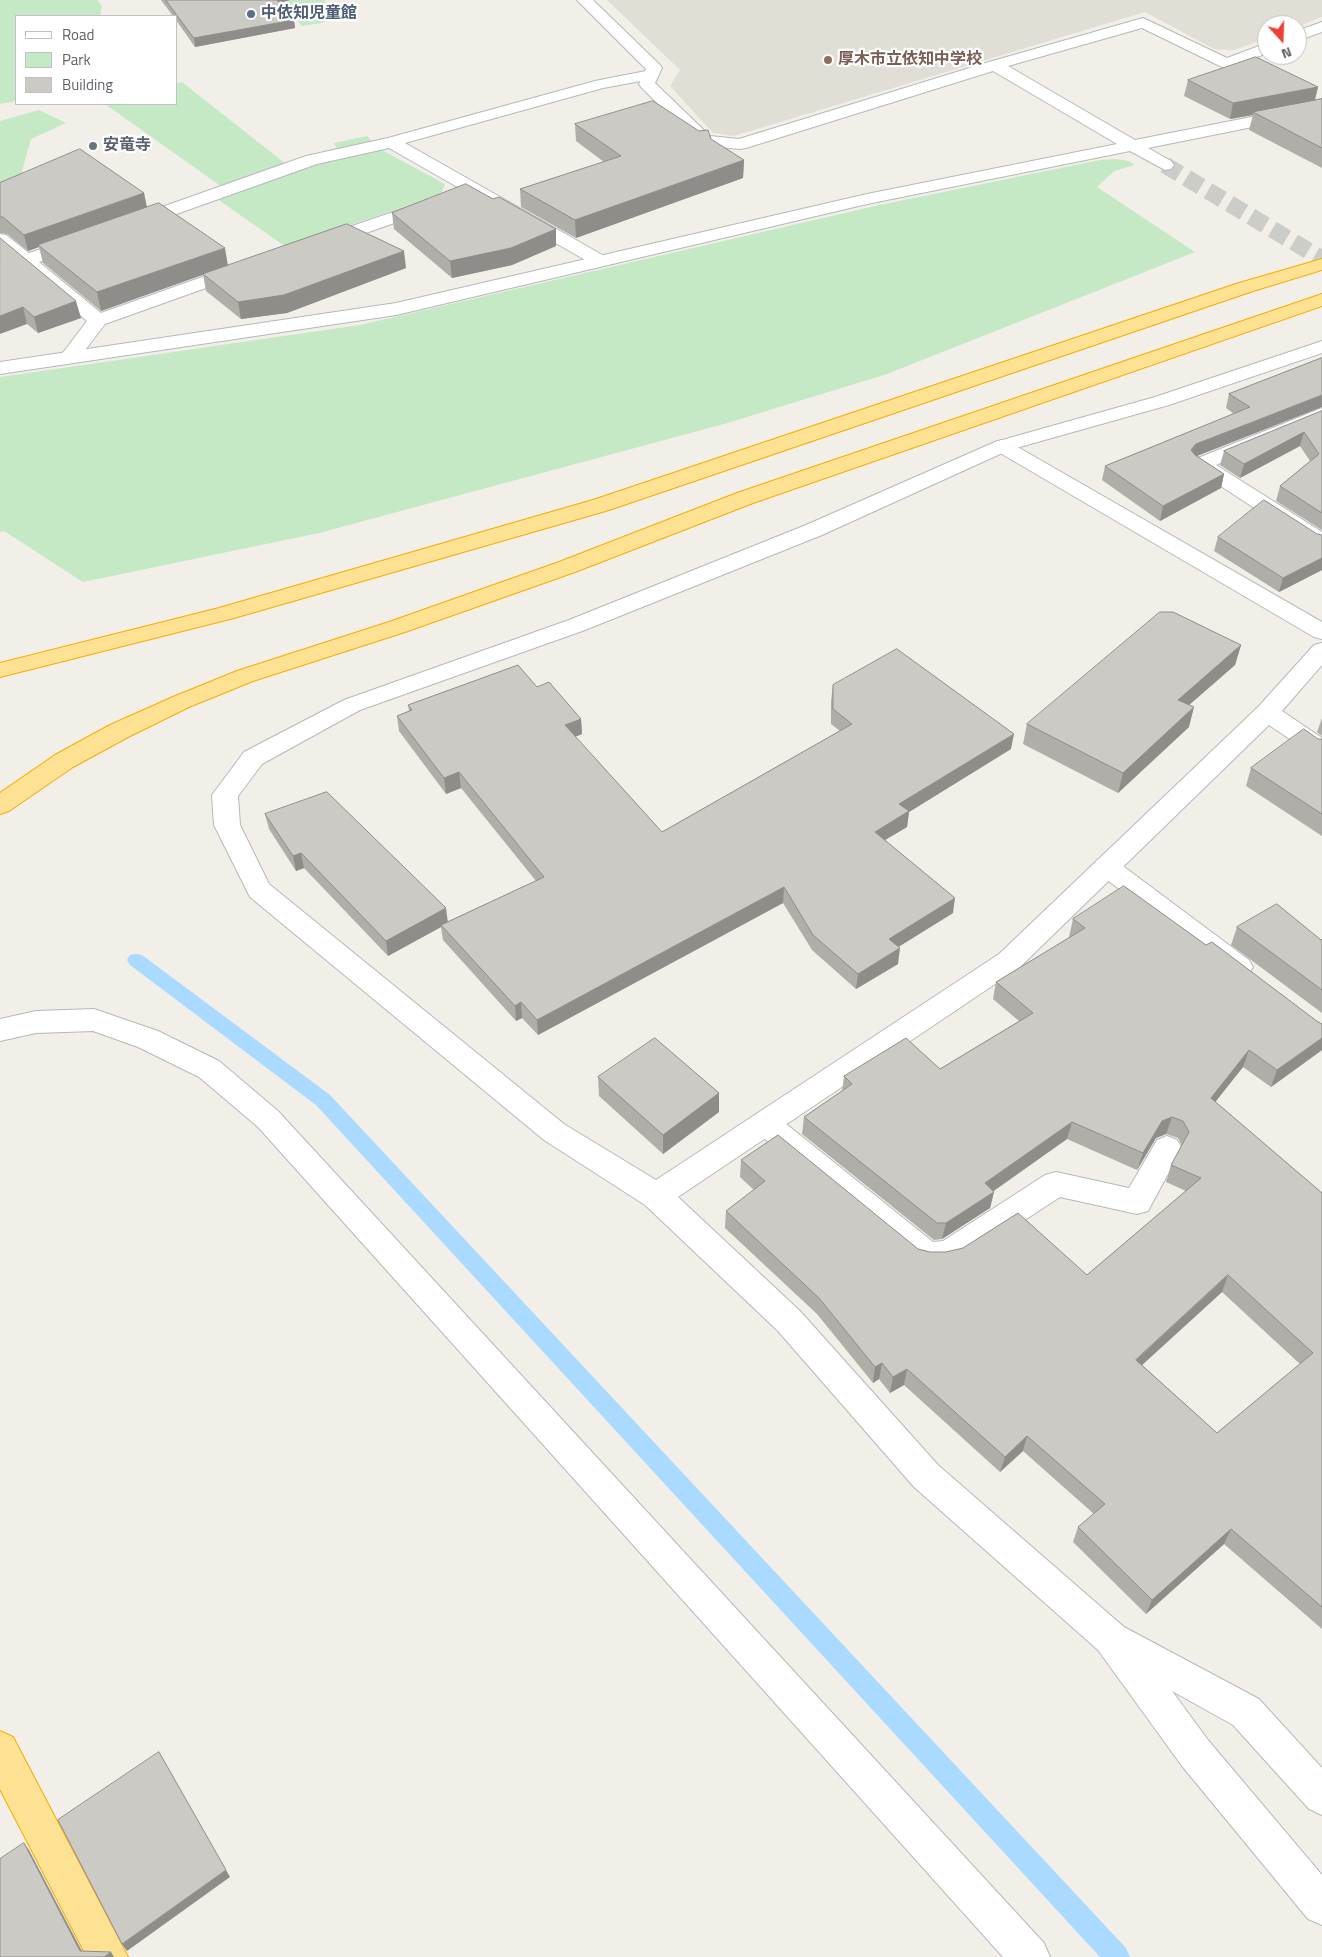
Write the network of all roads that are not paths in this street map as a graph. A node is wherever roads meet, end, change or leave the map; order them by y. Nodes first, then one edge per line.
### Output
1 (584, 0) edge
2 (1322, 27) edge
3 (1307, 32) edge
4 (1257, 52) edge
5 (995, 65) junction
6 (651, 74) junction
7 (1322, 108) edge
8 (391, 142) junction
9 (1131, 145) junction
10 (1164, 165) tunnel mouth
11 (473, 190) junction
12 (119, 228) edge
13 (92, 238) edge
14 (0, 239) edge
15 (304, 248) edge
16 (27, 260) junction
17 (600, 262) junction
18 (257, 264) edge
19 (1322, 264) edge
20 (1322, 300) edge
21 (98, 320) junction
22 (1322, 346) edge
23 (69, 358) junction
24 (0, 368) edge
25 (1322, 414) edge
26 (1002, 446) junction
27 (1322, 542) edge
28 (1322, 632) edge
29 (1322, 650) edge
30 (0, 670) edge
31 (1267, 713) junction
32 (1322, 749) edge
33 (0, 805) edge
34 (1106, 866) junction
35 (1260, 983) edge
36 (0, 1030) edge
37 (765, 1123) junction
38 (1167, 1148) dead end
39 (656, 1196) junction
40 (1111, 1638) junction
41 (0, 1750) edge
42 (1322, 1796) edge
43 (1322, 1905) edge
44 (108, 1957) edge
45 (1030, 1957) edge

1 - 6 street
2 - 3 street
4 - 5 street
5 - 6 street
5 - 9 street
6 - 8 street
7 - 9 street
8 - 11 street
8 - 12 street
9 - 10 street
9 - 17 street
11 - 15 street
11 - 17 street
13 - 16 street
14 - 16 street
16 - 21 street
17 - 23 street
18 - 21 street
19 - 30 highway
20 - 33 highway
21 - 23 street
22 - 26 street
23 - 24 street
25 - 27 street
26 - 28 street
26 - 39 street
29 - 31 street
31 - 32 street
31 - 34 street
34 - 35 street
34 - 37 street
36 - 45 street
37 - 38 street
37 - 39 street
39 - 40 street
40 - 42 street
40 - 43 street
41 - 44 highway

